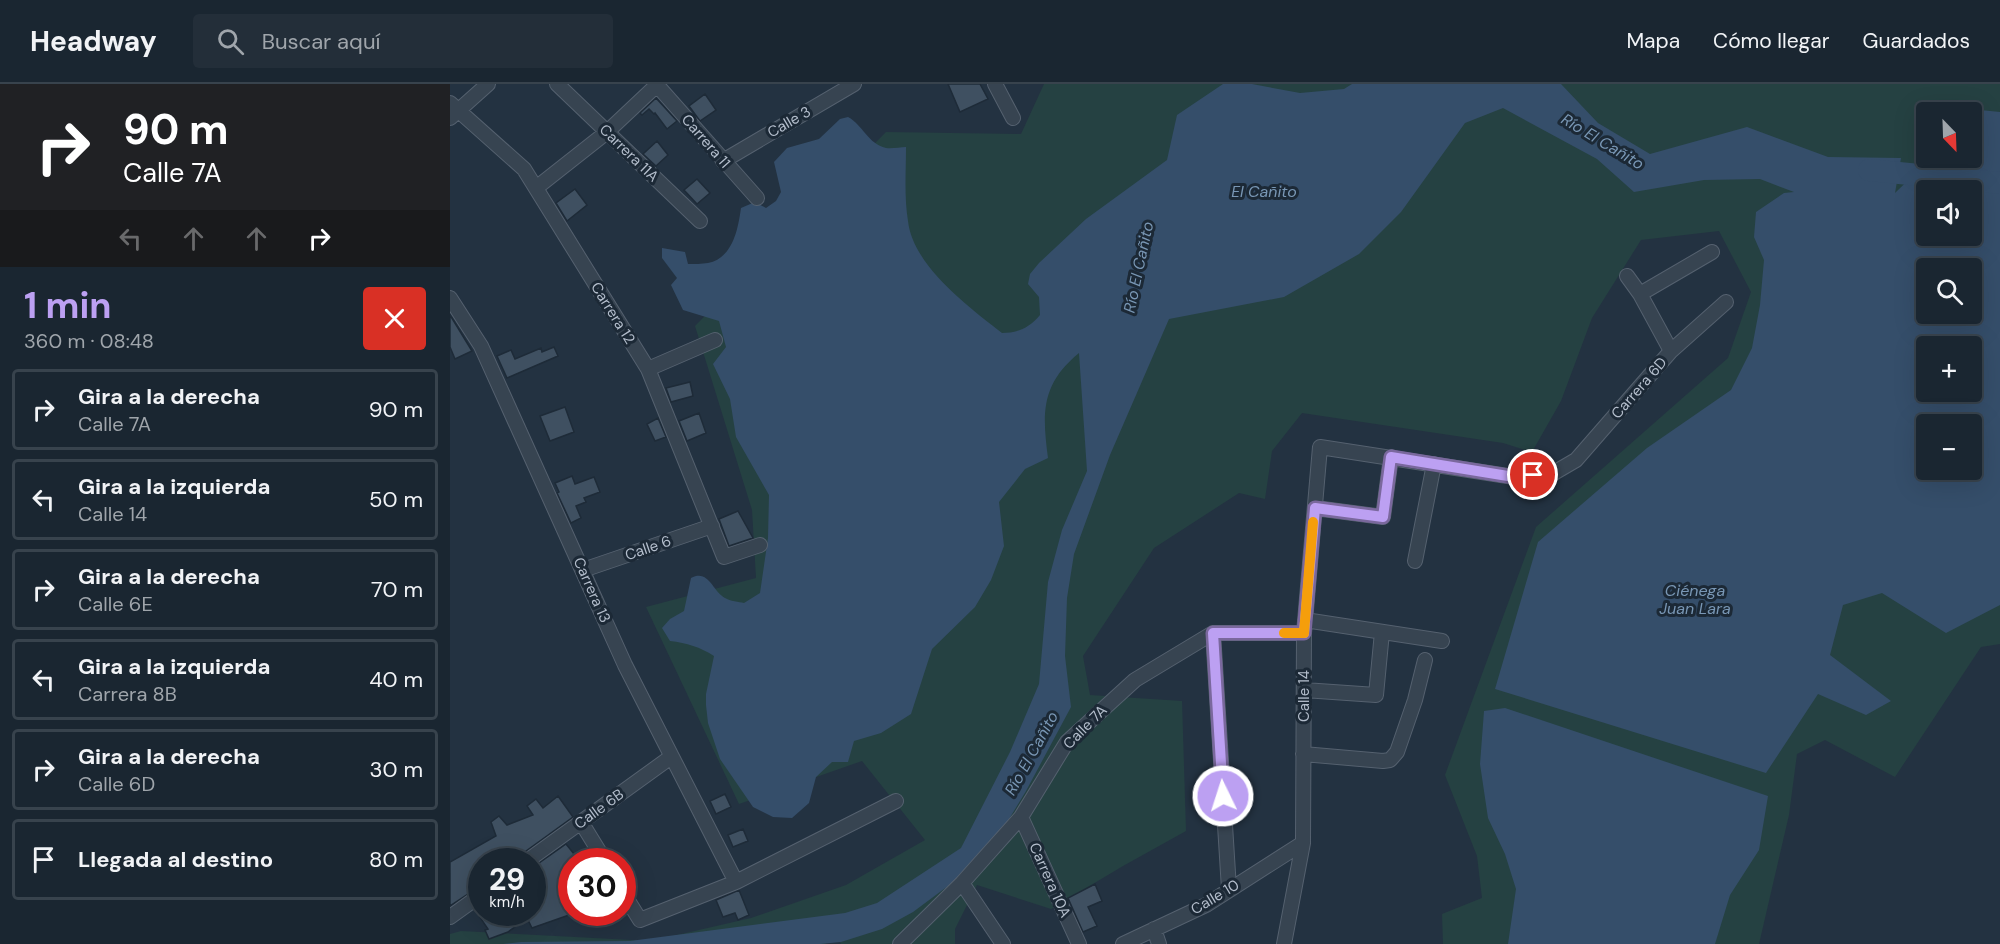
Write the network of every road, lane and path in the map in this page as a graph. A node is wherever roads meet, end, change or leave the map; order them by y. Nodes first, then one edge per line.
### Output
1 (488, 84) edge
2 (557, 84) edge
3 (657, 84) edge
4 (853, 84) edge
5 (995, 84) edge
6 (453, 110) edge
7 (1013, 118) dead end
8 (607, 132) junction
9 (723, 161) junction
10 (536, 188) junction
11 (757, 198) dead end
12 (700, 221) dead end
13 (1712, 252) dead end
14 (1627, 276) dead end
15 (1640, 294) junction
16 (450, 298) edge
17 (1726, 302) dead end
18 (715, 340) dead end
19 (1671, 351) junction
20 (648, 369) junction
21 (1391, 457) junction
22 (1434, 464) junction
23 (1315, 508) junction
24 (712, 526) junction
25 (760, 545) dead end
26 (1415, 561) dead end
27 (583, 570) junction
28 (1304, 626) junction
29 (1382, 632) junction
30 (1213, 633) junction
31 (1442, 641) dead end
32 (1425, 660) dead end
33 (1304, 690) junction
34 (1303, 754) junction
35 (671, 757) junction
36 (896, 801) dead end
37 (1021, 817) junction
38 (581, 822) junction
39 (1303, 843) junction
40 (545, 848) edge
41 (597, 848) edge
42 (736, 882) junction
43 (962, 882) junction
44 (1229, 889) junction
45 (468, 904) edge
46 (636, 914) edge
47 (450, 917) edge
48 (1154, 929) junction
49 (900, 944) edge
50 (1003, 944) edge
51 (1079, 944) edge
52 (1124, 944) edge
53 (1159, 944) edge
54 (1284, 944) edge

1 - 6 street
2 - 8 street, Carrera 11A
3 - 8 street
3 - 9 street, Carrera 11
4 - 9 street, Calle 3
5 - 7 street
6 - 10 street, Carrera 12
8 - 10 street
8 - 12 street, Carrera 11A
9 - 11 street, Carrera 11
10 - 20 street, Carrera 12
13 - 15 street
14 - 15 street
15 - 19 street
16 - 27 street, Carrera 13
17 - 19 street, Carrera 6D
18 - 20 street
19 - 22 street, Carrera 6D
20 - 24 street, Carrera 12
21 - 22 street
21 - 23 street
21 - 23 street, Calle 14
22 - 26 street
23 - 28 street, Calle 14
24 - 25 street, Carrera 12
24 - 27 street, Calle 6
27 - 35 street, Carrera 13
28 - 29 street
28 - 30 street
28 - 33 street, Calle 14
29 - 31 street
29 - 33 street
30 - 37 street, Calle 7A
30 - 44 street
32 - 34 street
33 - 34 street, Calle 14
34 - 39 street, Calle 14
35 - 38 street, Calle 6B
35 - 42 street, Carrera 13
36 - 42 street
37 - 43 street, Calle 7A
37 - 51 street, Carrera 10A
38 - 40 street, Calle 6B
38 - 41 street
39 - 44 street, Calle 10
39 - 54 street, Calle 14
42 - 46 street
43 - 49 street, Calle 7A
43 - 50 street
44 - 48 street, Calle 10
45 - 47 street
48 - 52 street, Calle 10
48 - 53 street

